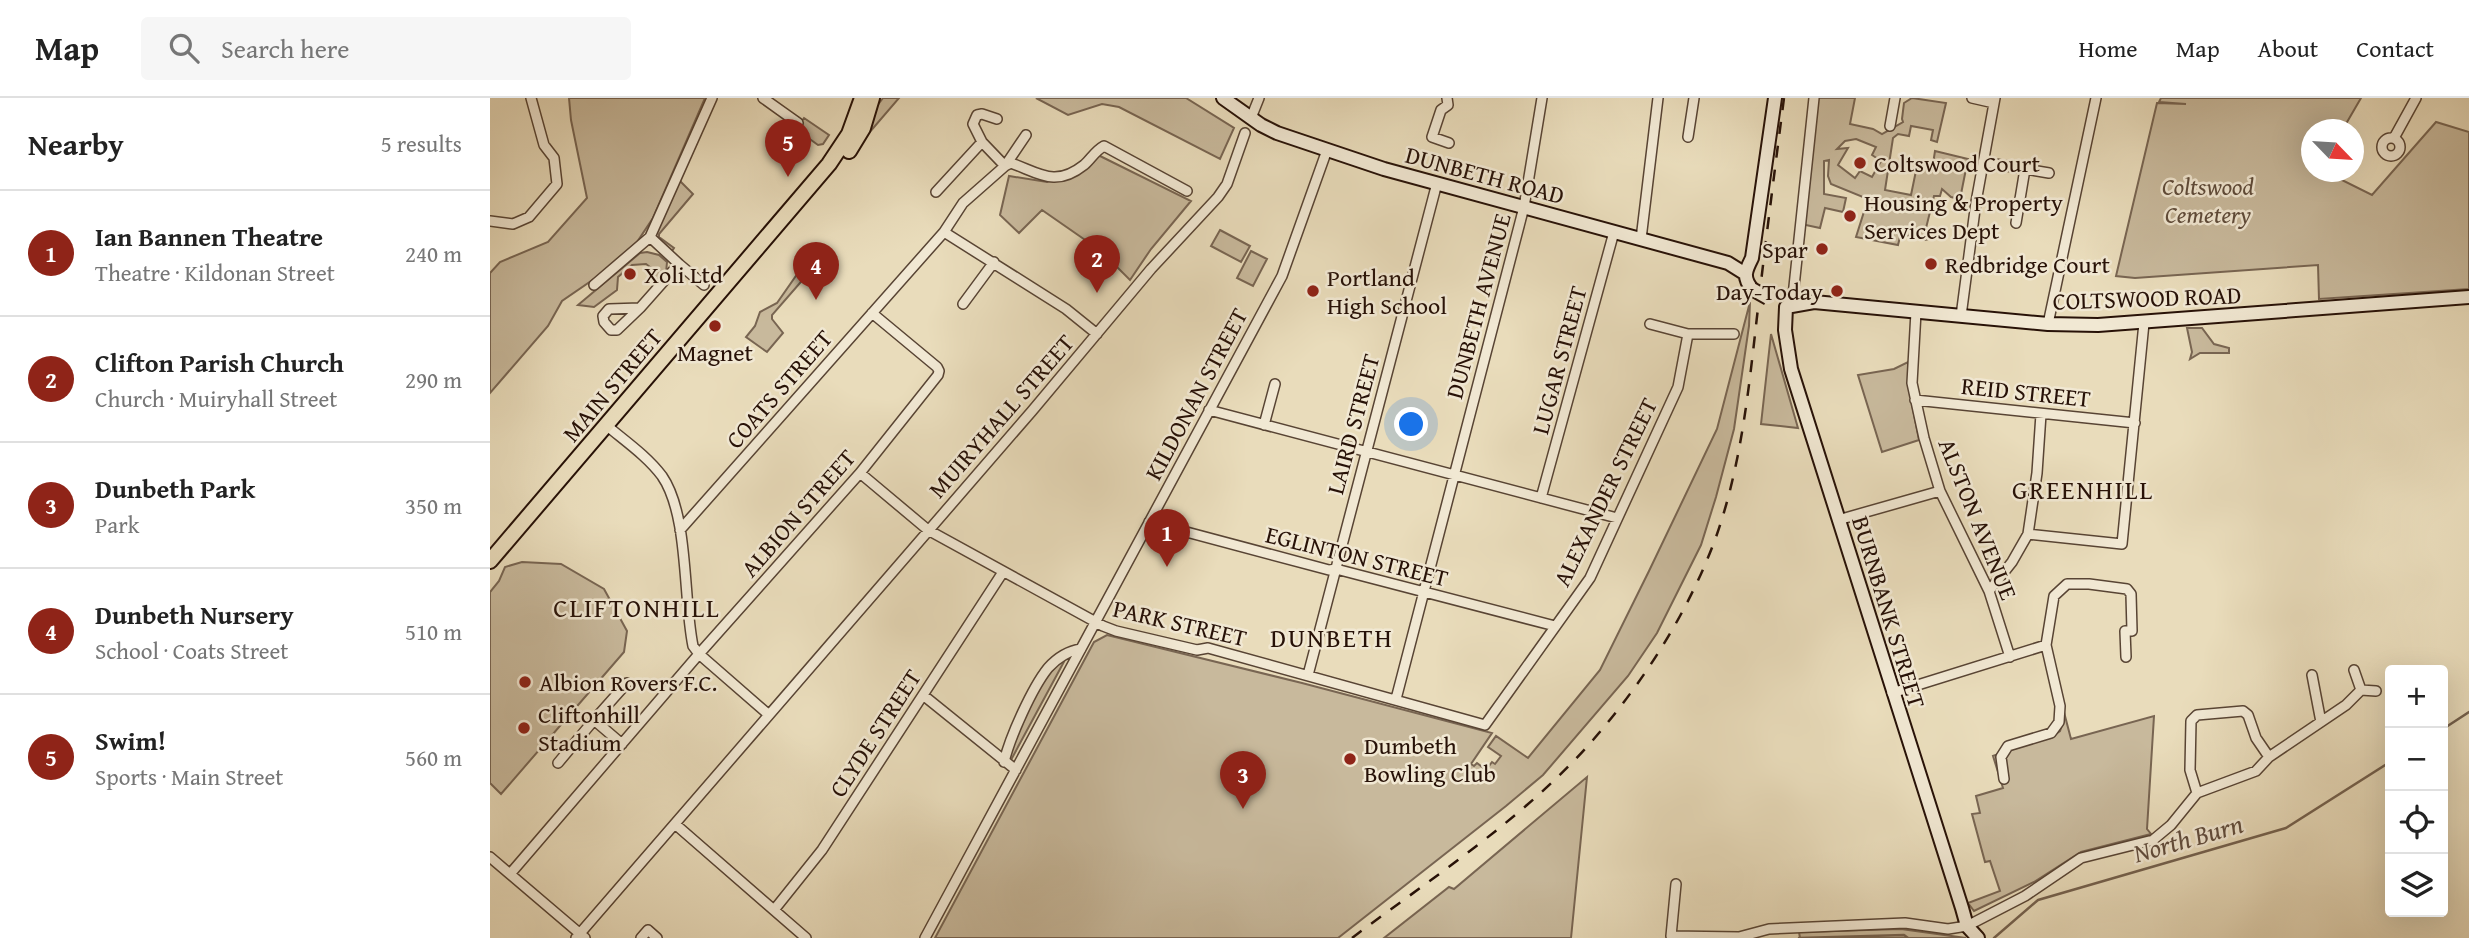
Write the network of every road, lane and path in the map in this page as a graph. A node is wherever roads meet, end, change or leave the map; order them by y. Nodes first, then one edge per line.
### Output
1 (531, 98) edge
2 (712, 98) edge
3 (763, 98) edge
4 (1223, 98) edge
5 (1259, 98) edge
6 (1447, 98) edge
7 (1542, 98) edge
8 (1658, 98) edge
9 (1694, 98) edge
10 (1775, 98) edge
11 (1814, 98) edge
12 (1895, 98) edge
13 (1972, 98) edge
14 (2096, 98) edge
15 (2416, 98) edge
16 (871, 100) edge
17 (1994, 100) edge
18 (1251, 118) junction
19 (997, 119) dead end
20 (798, 123) dead end
21 (1890, 127) dead end
22 (1245, 133) dead end
23 (1026, 135) dead end
24 (1688, 137) dead end
25 (2394, 138) dead end
26 (982, 142) junction
27 (1448, 142) dead end
28 (1327, 150) junction
29 (1983, 162) junction
30 (1005, 166) junction
31 (2025, 169) junction
32 (2049, 173) dead end
33 (1437, 183) junction
34 (1187, 191) dead end
35 (936, 192) dead end
36 (1524, 207) junction
37 (490, 221) edge
38 (2016, 223) dead end
39 (944, 232) junction
40 (1614, 232) junction
41 (650, 237) junction
42 (1641, 239) junction
43 (994, 262) junction
44 (679, 264) junction
45 (1744, 273) junction
46 (594, 285) dead end
47 (704, 285) dead end
48 (2469, 298) edge
49 (963, 304) dead end
50 (1786, 307) junction
51 (640, 308) dead end
52 (1916, 312) junction
53 (872, 313) junction
54 (1961, 316) junction
55 (2144, 323) junction
56 (1650, 324) dead end
57 (2048, 324) junction
58 (1097, 334) junction
59 (1688, 334) junction
60 (1734, 334) dead end
61 (1275, 384) dead end
62 (1915, 400) junction
63 (1209, 411) junction
64 (2041, 414) junction
65 (2135, 423) junction
66 (606, 425) junction
67 (1264, 425) junction
68 (1366, 450) junction
69 (860, 473) junction
70 (1453, 475) junction
71 (1940, 491) junction
72 (1541, 498) junction
73 (1617, 518) junction
74 (1838, 520) junction
75 (1149, 522) junction
76 (680, 530) junction
77 (928, 530) junction
78 (2028, 534) junction
79 (490, 561) edge
80 (1336, 569) junction
81 (1003, 572) junction
82 (1989, 591) junction
83 (1423, 592) junction
84 (1095, 621) junction
85 (1555, 626) junction
86 (2046, 645) junction
87 (1080, 649) junction
88 (699, 654) junction
89 (2010, 657) junction
90 (2126, 657) dead end
91 (2354, 670) dead end
92 (1308, 675) junction
93 (2312, 675) dead end
94 (626, 683) dead end
95 (2361, 690) junction
96 (2376, 691) dead end
97 (1892, 693) junction
98 (922, 695) junction
99 (1396, 699) junction
100 (769, 715) junction
101 (594, 720) junction
102 (2321, 722) junction
103 (1485, 725) joint
104 (622, 744) junction
105 (2269, 757) junction
106 (1004, 762) junction
107 (558, 763) dead end
108 (1016, 771) junction
109 (2004, 779) dead end
110 (2197, 793) junction
111 (675, 824) junction
112 (490, 857) edge
113 (510, 874) junction
114 (1676, 884) dead end
115 (774, 910) junction
116 (1967, 926) junction
117 (580, 937) edge
118 (641, 938) edge
119 (657, 938) edge
120 (806, 938) edge
121 (925, 938) edge
122 (1978, 938) edge

1 - 37 street
2 - 41 street
3 - 20 street
4 - 18 main road, DUNBETH ROAD
5 - 18 street
6 - 27 street
7 - 36 street, DUNBETH AVENUE
8 - 42 street
9 - 24 street
10 - 45 main road
11 - 50 street
12 - 21 street
13 - 17 street
14 - 57 street
15 - 25 street
16 - 66 main road, MAIN STREET
17 - 29 street
18 - 28 main road, DUNBETH ROAD
19 - 26 street
22 - 58 street, MUIRYHALL STREET
23 - 30 street, COATS STREET
26 - 30 street
26 - 35 street
28 - 33 main road, DUNBETH ROAD
28 - 63 street, KILDONAN STREET
29 - 31 street
29 - 54 street
30 - 34 street
30 - 39 street, COATS STREET
31 - 32 street
31 - 38 street
33 - 36 main road, DUNBETH ROAD
33 - 68 street, LAIRD STREET
36 - 40 main road, DUNBETH ROAD
36 - 70 street, DUNBETH AVENUE
39 - 43 street
39 - 53 street, COATS STREET
40 - 42 main road, DUNBETH ROAD
40 - 72 street, LUGAR STREET
41 - 44 street
41 - 46 street
42 - 45 main road, DUNBETH ROAD
43 - 49 street
43 - 58 street
44 - 47 street
44 - 51 street
45 - 50 main road, bridge
48 - 55 main road, COLTSWOOD ROAD
50 - 52 main road, COLTSWOOD ROAD
50 - 74 main road, BURNBANK STREET
52 - 54 main road, COLTSWOOD ROAD
52 - 62 street, ALSTON AVENUE
53 - 69 street, ALBION STREET
53 - 76 street, COATS STREET
54 - 57 main road, COLTSWOOD ROAD
55 - 57 main road, COLTSWOOD ROAD
55 - 65 street
56 - 59 street
58 - 77 street, MUIRYHALL STREET
59 - 60 street
59 - 73 street, ALEXANDER STREET
61 - 67 street
62 - 64 street, REID STREET
62 - 71 street, ALSTON AVENUE
63 - 67 street
63 - 75 street, KILDONAN STREET
64 - 65 street, REID STREET
64 - 78 street
65 - 78 street
66 - 76 street
66 - 79 main road, MAIN STREET
67 - 68 street
68 - 70 street
68 - 80 street, LAIRD STREET
69 - 77 street, PARK STREET
69 - 88 street, ALBION STREET
70 - 72 street
70 - 83 street, DUNBETH AVENUE
71 - 74 street
71 - 82 street, ALSTON AVENUE
72 - 73 street
73 - 85 street, ALEXANDER STREET
74 - 97 main road, BURNBANK STREET
75 - 80 street, EGLINTON STREET
75 - 84 street, KILDONAN STREET
76 - 88 street
77 - 81 street, PARK STREET
77 - 100 street, MUIRYHALL STREET
78 - 82 street
80 - 83 street, EGLINTON STREET
80 - 92 street, LAIRD STREET
81 - 84 street, PARK STREET
81 - 98 street, CLYDE STREET
82 - 89 street, ALSTON AVENUE
83 - 85 street, EGLINTON STREET
83 - 99 street, DUNBETH AVENUE
84 - 87 street, KILDONAN STREET
84 - 92 street, PARK STREET
85 - 103 street, ALEXANDER STREET
86 - 89 street
86 - 90 street
86 - 109 street
87 - 106 street
87 - 108 street, KILDONAN STREET
88 - 100 street
88 - 104 street, ALBION STREET
89 - 97 street
91 - 95 street
92 - 99 street, PARK STREET
93 - 102 street
94 - 101 street
95 - 96 street
95 - 102 street
97 - 116 main road, BURNBANK STREET
98 - 106 street
98 - 115 street, CLYDE STREET
99 - 103 street, PARK STREET
100 - 111 street, MUIRYHALL STREET
101 - 104 street
101 - 107 street
102 - 105 street
104 - 113 street, ALBION STREET
105 - 110 street
105 - 110 street
106 - 108 street
108 - 121 street, KILDONAN STREET
110 - 116 street
111 - 115 street
111 - 117 street, MUIRYHALL STREET
112 - 113 street
113 - 117 street
114 - 116 street
115 - 120 street
116 - 122 main road
118 - 119 street

